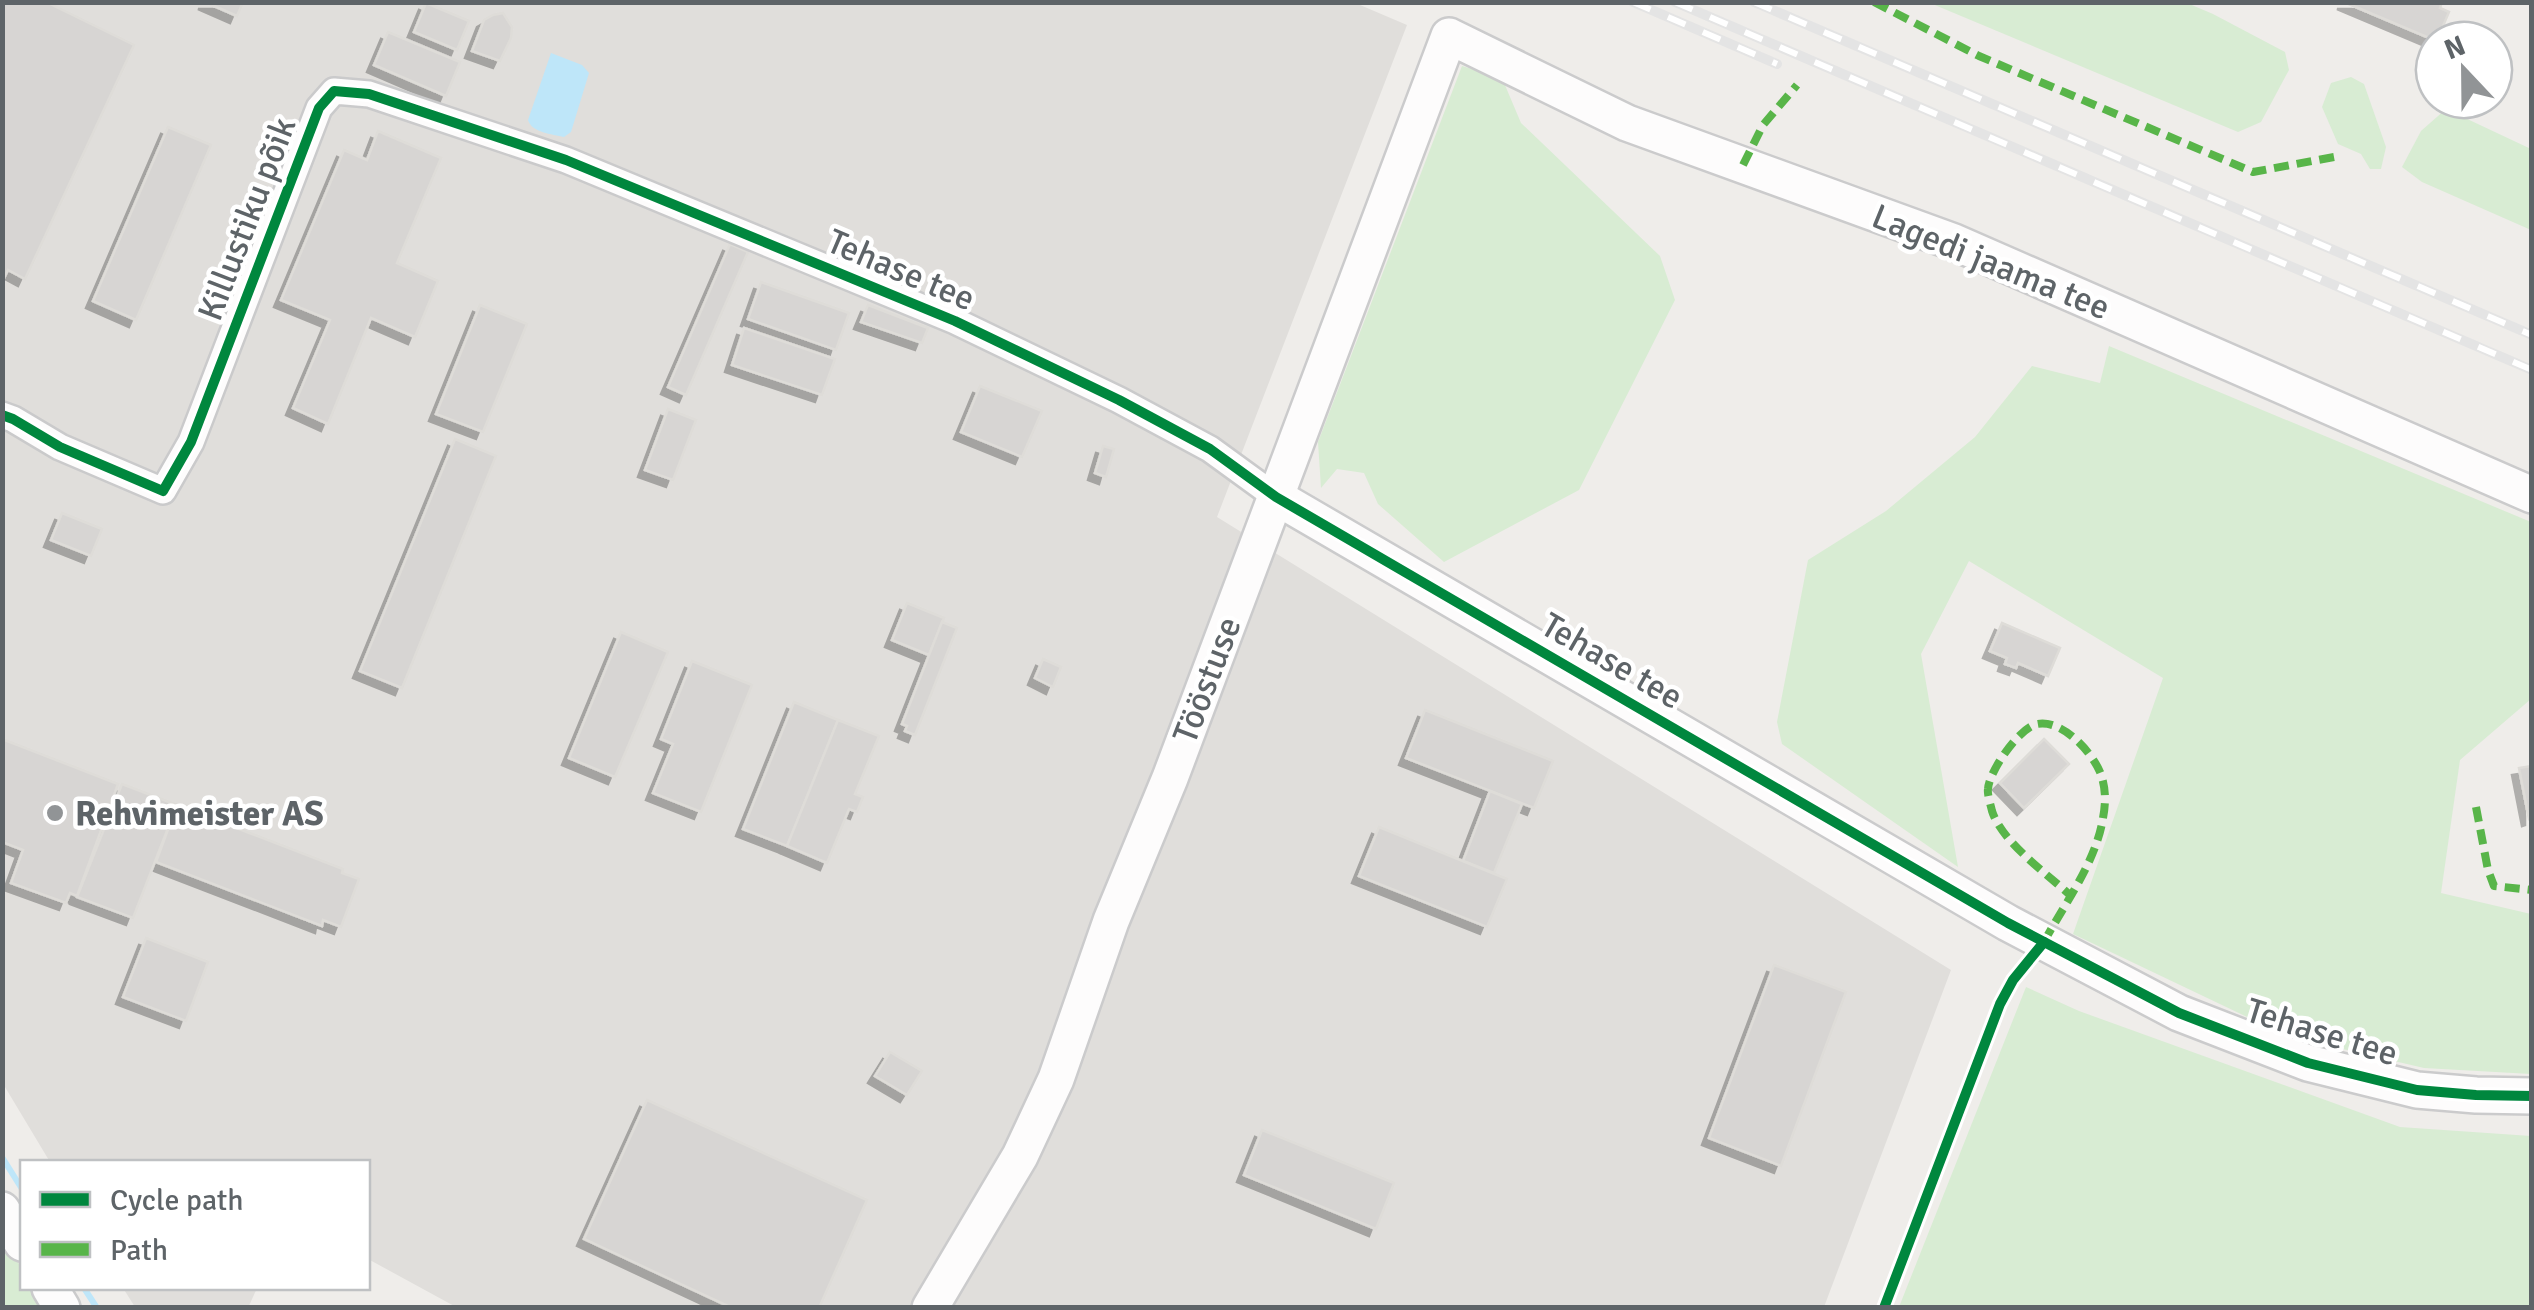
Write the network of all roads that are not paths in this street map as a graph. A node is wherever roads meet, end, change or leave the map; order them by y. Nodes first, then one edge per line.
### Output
1 (1449, 36) joint
2 (684, 211) joint
3 (2, 415) edge
4 (2532, 495) edge
5 (1276, 497) junction
6 (2532, 1096) edge
7 (2, 1210) edge
8 (20, 1239) edge
9 (930, 1308) edge

1 - 4 street, Lagedi jaama tee
1 - 5 street, Tööstuse
2 - 3 street, Killustiku põik
2 - 5 street, Tehase tee
5 - 6 street, Tehase tee
5 - 9 street, Tööstuse
7 - 8 street

